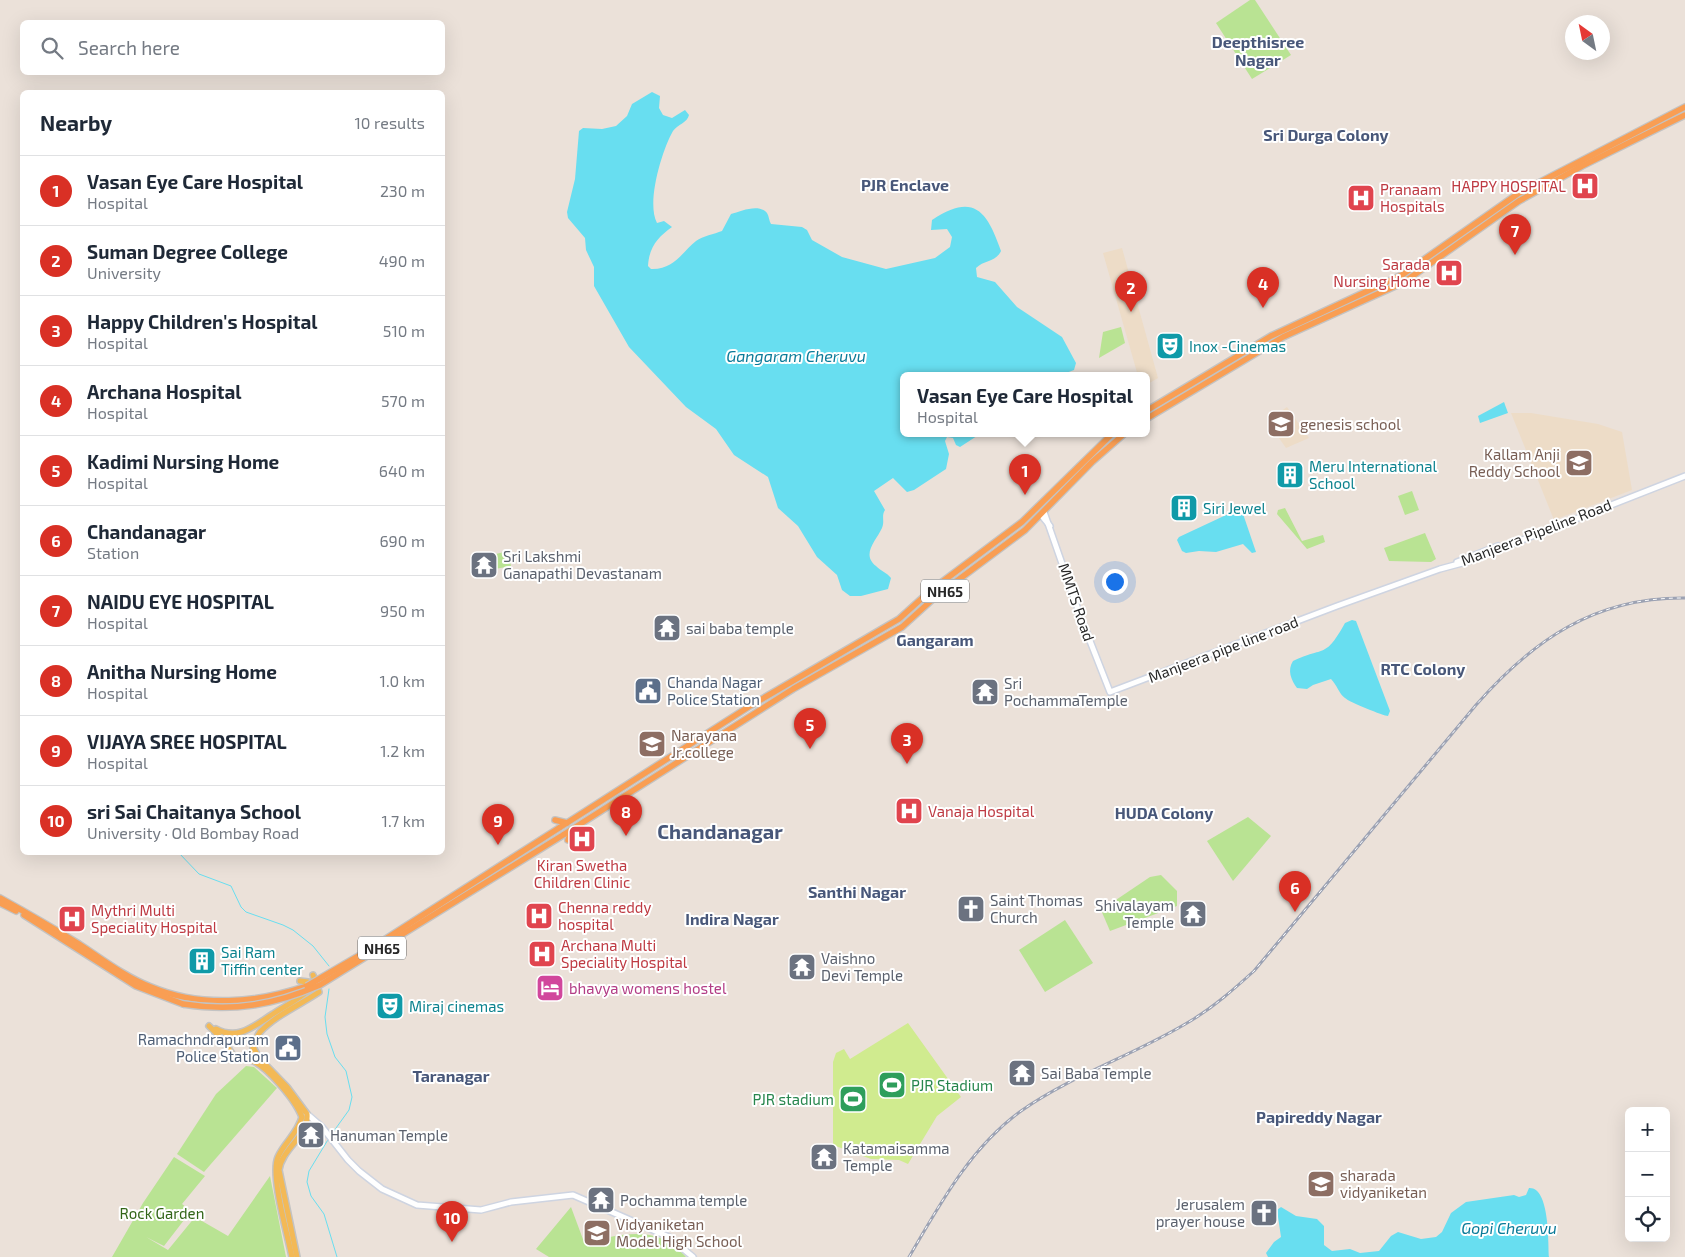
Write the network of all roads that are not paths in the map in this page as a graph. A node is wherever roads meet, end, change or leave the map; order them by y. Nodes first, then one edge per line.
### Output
1 (1685, 108) edge
2 (1685, 115) edge
3 (1365, 293) junction
4 (1359, 296) junction
5 (1368, 300) junction
6 (1362, 302) junction
7 (1150, 409) edge
8 (1150, 417) edge
9 (1109, 437) edge
10 (1121, 437) edge
11 (1079, 465) junction
12 (1084, 470) junction
13 (1685, 475) edge
14 (1043, 514) junction
15 (1356, 600) joint
16 (785, 686) junction
17 (788, 692) junction
18 (1110, 692) joint
19 (660, 764) junction
20 (663, 771) junction
21 (555, 820) dead end
22 (567, 823) junction
23 (0, 898) edge
24 (0, 903) edge
25 (313, 975) dead end
26 (300, 981) dead end
27 (294, 1002) junction
28 (305, 1002) junction
29 (253, 1047) junction
30 (245, 1059) junction
31 (302, 1110) junction
32 (307, 1117) junction
33 (277, 1175) junction
34 (292, 1257) edge
35 (297, 1257) edge
36 (693, 1257) edge

1 - 3 highway
2 - 5 highway
3 - 4 highway
3 - 5 highway
4 - 6 highway
4 - 7 highway
5 - 6 highway
6 - 8 highway
9 - 11 highway, NH65
10 - 12 highway, NH65
11 - 12 highway
11 - 16 highway, NH65
12 - 14 highway, NH65
13 - 15 main road, Manjeera Pipeline Road
14 - 17 highway, NH65
14 - 18 main road, MMTS Road
15 - 18 main road, Manjeera pipe line road
16 - 17 highway
16 - 19 highway, NH65
17 - 20 highway, NH65
19 - 20 highway
19 - 22 highway, NH65
20 - 24 highway, NH65, bridge
21 - 22 highway
22 - 23 highway, NH65, bridge
25 - 28 main road
26 - 27 main road
27 - 28 main road
27 - 30 main road
28 - 29 main road
29 - 30 main road
29 - 31 main road
30 - 31 main road
31 - 32 main road
31 - 33 main road
32 - 33 main road
32 - 36 main road
33 - 34 main road
33 - 35 main road

